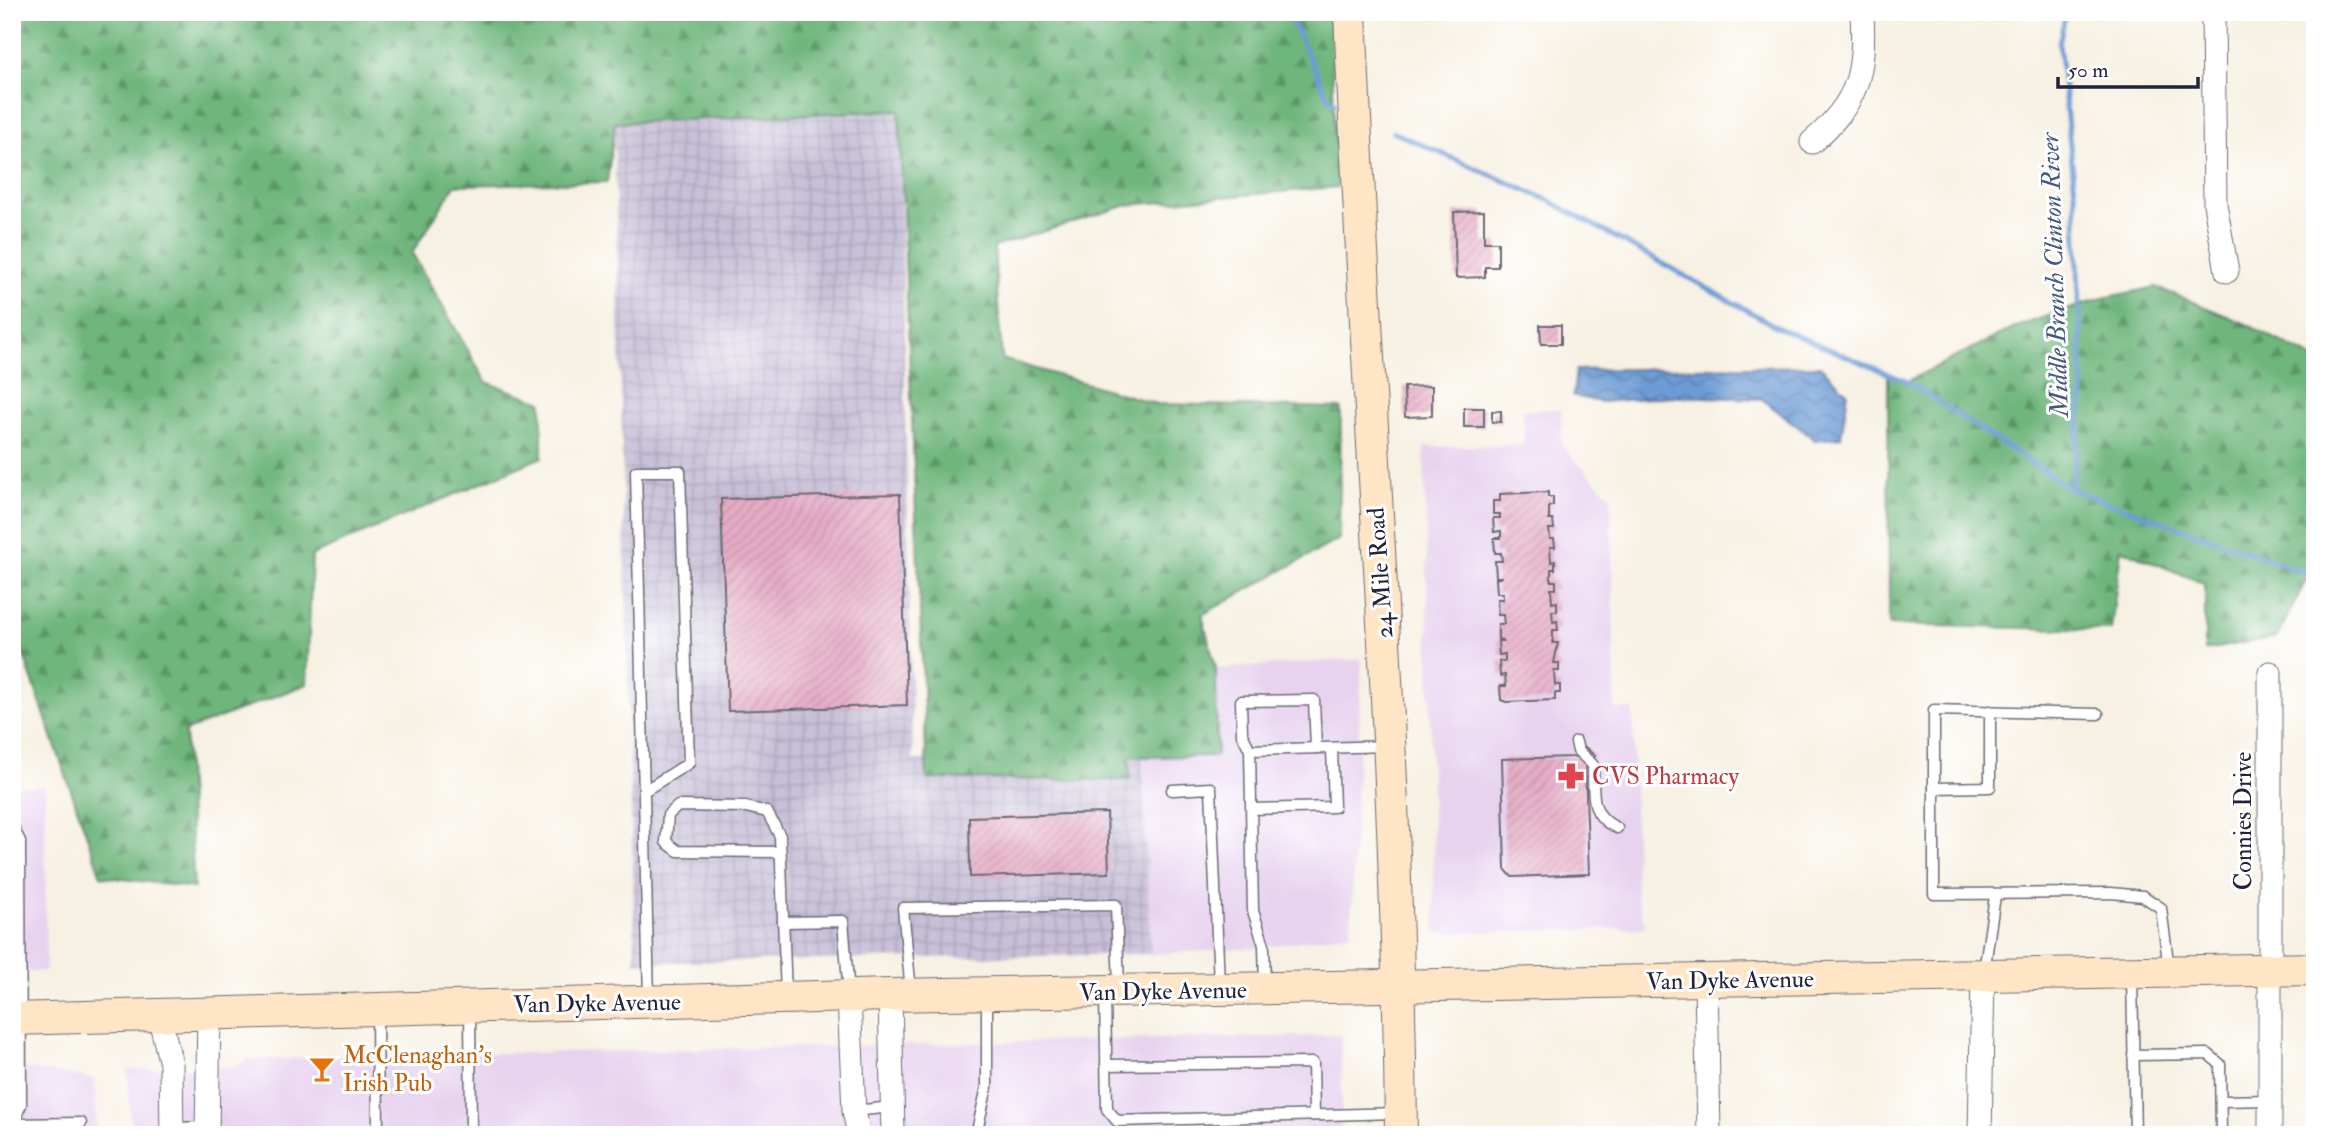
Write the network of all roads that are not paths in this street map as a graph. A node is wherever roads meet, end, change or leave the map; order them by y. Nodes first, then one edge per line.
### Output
1 (1350, 12) edge
2 (1862, 12) edge
3 (2213, 12) edge
4 (1812, 142) dead end
5 (2227, 271) dead end
6 (2270, 673) dead end
7 (1990, 711) junction
8 (2098, 713) dead end
9 (1576, 742) dead end
10 (1391, 746) junction
11 (1316, 748) junction
12 (1332, 748) junction
13 (1250, 750) junction
14 (1934, 788) junction
15 (1172, 790) dead end
16 (644, 791) junction
17 (1252, 808) junction
18 (12, 825) edge
19 (1617, 828) dead end
20 (780, 852) junction
21 (1995, 895) junction
22 (783, 922) junction
23 (16, 941) edge
24 (2315, 969) edge
25 (2269, 970) junction
26 (2132, 972) junction
27 (2169, 972) junction
28 (1983, 975) junction
29 (1706, 981) junction
30 (1400, 987) junction
31 (1265, 989) junction
32 (1219, 991) junction
33 (1112, 992) junction
34 (987, 993) junction
35 (900, 995) junction
36 (849, 997) junction
37 (786, 998) junction
38 (649, 1002) junction
39 (470, 1006) junction
40 (377, 1009) junction
41 (209, 1014) junction
42 (159, 1015) junction
43 (16, 1019) edge
44 (2133, 1055) junction
45 (1107, 1065) junction
46 (2270, 1100) junction
47 (2221, 1101) junction
48 (892, 1107) junction
49 (853, 1111) junction
50 (1314, 1115) junction
51 (81, 1123) dead end
52 (12, 1124) edge
53 (1401, 1124) edge
54 (172, 1131) edge
55 (207, 1131) edge
56 (378, 1135) edge
57 (471, 1135) edge
58 (859, 1135) edge
59 (893, 1135) edge
60 (976, 1135) edge
61 (1709, 1135) edge
62 (1980, 1135) edge
63 (2134, 1135) edge
64 (2221, 1135) edge
65 (2270, 1135) edge

1 - 10 main road, 24 Mile Road
2 - 4 street
3 - 5 street
6 - 25 street, Connies Drive
7 - 8 lane
7 - 14 lane
7 - 14 lane
9 - 19 lane
10 - 12 lane
10 - 30 main road, 24 Mile Road
11 - 12 lane
11 - 13 lane
11 - 13 lane
12 - 17 lane
13 - 17 lane
14 - 21 lane
15 - 32 lane
16 - 16 lane
16 - 38 lane
17 - 31 lane
18 - 23 lane
20 - 20 lane
20 - 22 lane
21 - 27 lane
21 - 28 lane
22 - 36 lane
22 - 37 lane
23 - 43 lane
24 - 25 main road, Van Dyke Avenue
25 - 27 main road, Van Dyke Avenue
25 - 46 street, Connies Drive
26 - 27 main road, Van Dyke Avenue
26 - 28 main road, Van Dyke Avenue
26 - 44 lane
28 - 29 main road, Van Dyke Avenue
28 - 62 street
29 - 30 main road, Van Dyke Avenue
29 - 61 street
30 - 31 main road, Van Dyke Avenue
30 - 53 main road, 24 Mile Road
31 - 32 main road, Van Dyke Avenue
32 - 33 main road, Van Dyke Avenue
33 - 34 main road, Van Dyke Avenue
33 - 35 lane
33 - 45 lane
34 - 35 main road, Van Dyke Avenue
34 - 60 lane
35 - 36 main road, Van Dyke Avenue
35 - 48 street
36 - 37 main road, Van Dyke Avenue
36 - 49 street
37 - 38 main road, Van Dyke Avenue
38 - 39 main road, Van Dyke Avenue
39 - 40 main road, Van Dyke Avenue
39 - 57 lane
40 - 41 main road, Van Dyke Avenue
40 - 56 lane
41 - 42 main road, Van Dyke Avenue
41 - 55 street
42 - 43 main road, Van Dyke Avenue
42 - 54 street
43 - 52 lane
44 - 47 lane
44 - 63 lane
45 - 50 lane
45 - 50 lane
46 - 47 lane
46 - 65 street, Connies Drive
47 - 64 lane
48 - 49 lane
48 - 59 street
49 - 58 street
50 - 53 lane
51 - 52 lane
54 - 55 lane

